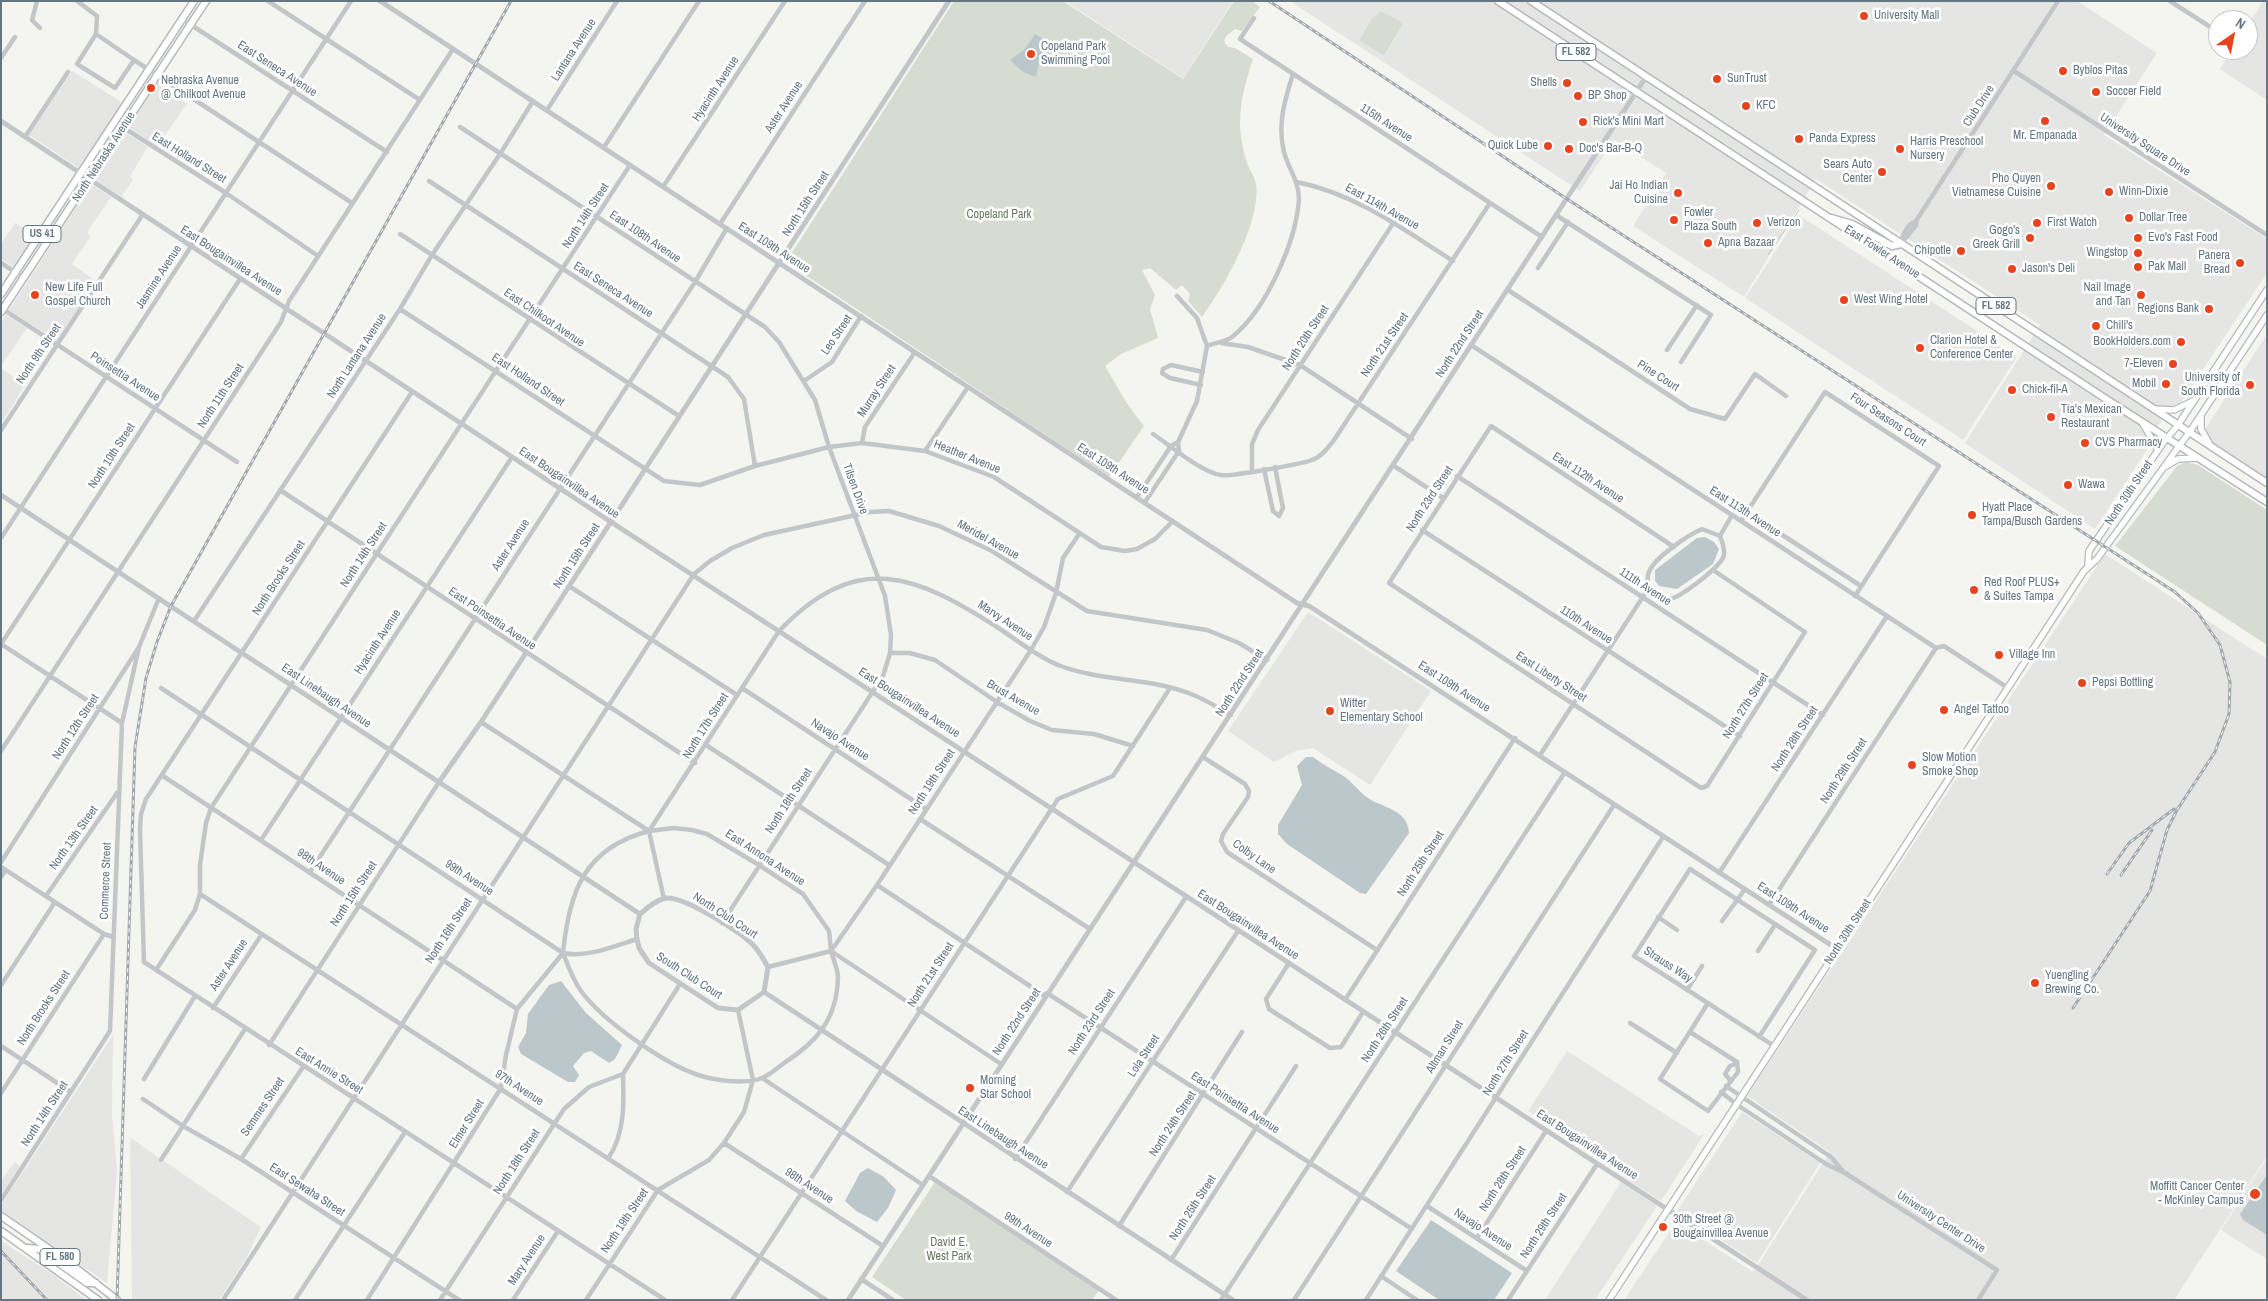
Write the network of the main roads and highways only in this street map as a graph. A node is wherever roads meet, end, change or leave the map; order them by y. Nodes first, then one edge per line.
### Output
1 (194, 1) edge
2 (206, 1) edge
3 (1498, 1) edge
4 (1531, 1) edge
5 (130, 99) junction
6 (124, 128) junction
7 (1830, 218) junction
8 (1901, 244) junction
9 (2267, 290) edge
10 (1, 294) edge
11 (2, 310) edge
12 (2267, 315) edge
13 (2194, 400) junction
14 (2154, 409) junction
15 (2202, 412) junction
16 (2142, 422) junction
17 (2178, 425) junction
18 (2189, 432) junction
19 (2167, 438) junction
20 (2179, 446) junction
21 (2211, 447) junction
22 (2158, 450) junction
23 (2198, 458) junction
24 (2164, 468) junction
25 (2267, 483) edge
26 (2267, 502) edge
27 (2088, 565) junction
28 (1, 1216) edge
29 (1, 1231) edge
30 (27, 1248) junction
31 (96, 1283) junction
32 (98, 1300) edge
33 (117, 1300) edge
34 (1609, 1300) edge

1 - 5 main road, North Nebraska Avenue / US 41
2 - 6 main road, North Nebraska Avenue / US 41
3 - 7 main road, East Fowler Avenue / FL 582
4 - 8 main road, East Fowler Avenue / FL 582
5 - 6 main road
5 - 10 main road, North Nebraska Avenue / US 41
6 - 11 main road, North Nebraska Avenue / US 41
7 - 8 main road
7 - 16 main road, East Fowler Avenue / FL 582
8 - 14 main road, East Fowler Avenue / FL 582
9 - 13 main road, North 30th Street
12 - 15 main road, North 30th Street
13 - 14 main road
13 - 17 main road, North 30th Street
14 - 17 main road, East Fowler Avenue / FL 582
15 - 18 main road, North 30th Street
15 - 21 main road
16 - 19 main road, East Fowler Avenue / FL 582
16 - 22 main road
17 - 18 main road, East Fowler Avenue / FL 582
17 - 19 main road, North 30th Street
18 - 20 main road, North 30th Street
18 - 21 main road, East Fowler Avenue / FL 582
19 - 20 main road, East Fowler Avenue / FL 582
19 - 22 main road, North 30th Street
20 - 23 main road, East Fowler Avenue / FL 582
20 - 24 main road, North 30th Street
21 - 25 main road, East Fowler Avenue / FL 582
22 - 27 main road, North 30th Street
23 - 24 main road
23 - 26 main road, East Fowler Avenue / FL 582
24 - 27 main road, North 30th Street
27 - 34 main road, North 30th Street
28 - 31 main road, FL 580
29 - 30 main road, FL 580
30 - 31 main road
30 - 32 main road, FL 580
31 - 33 main road, FL 580

